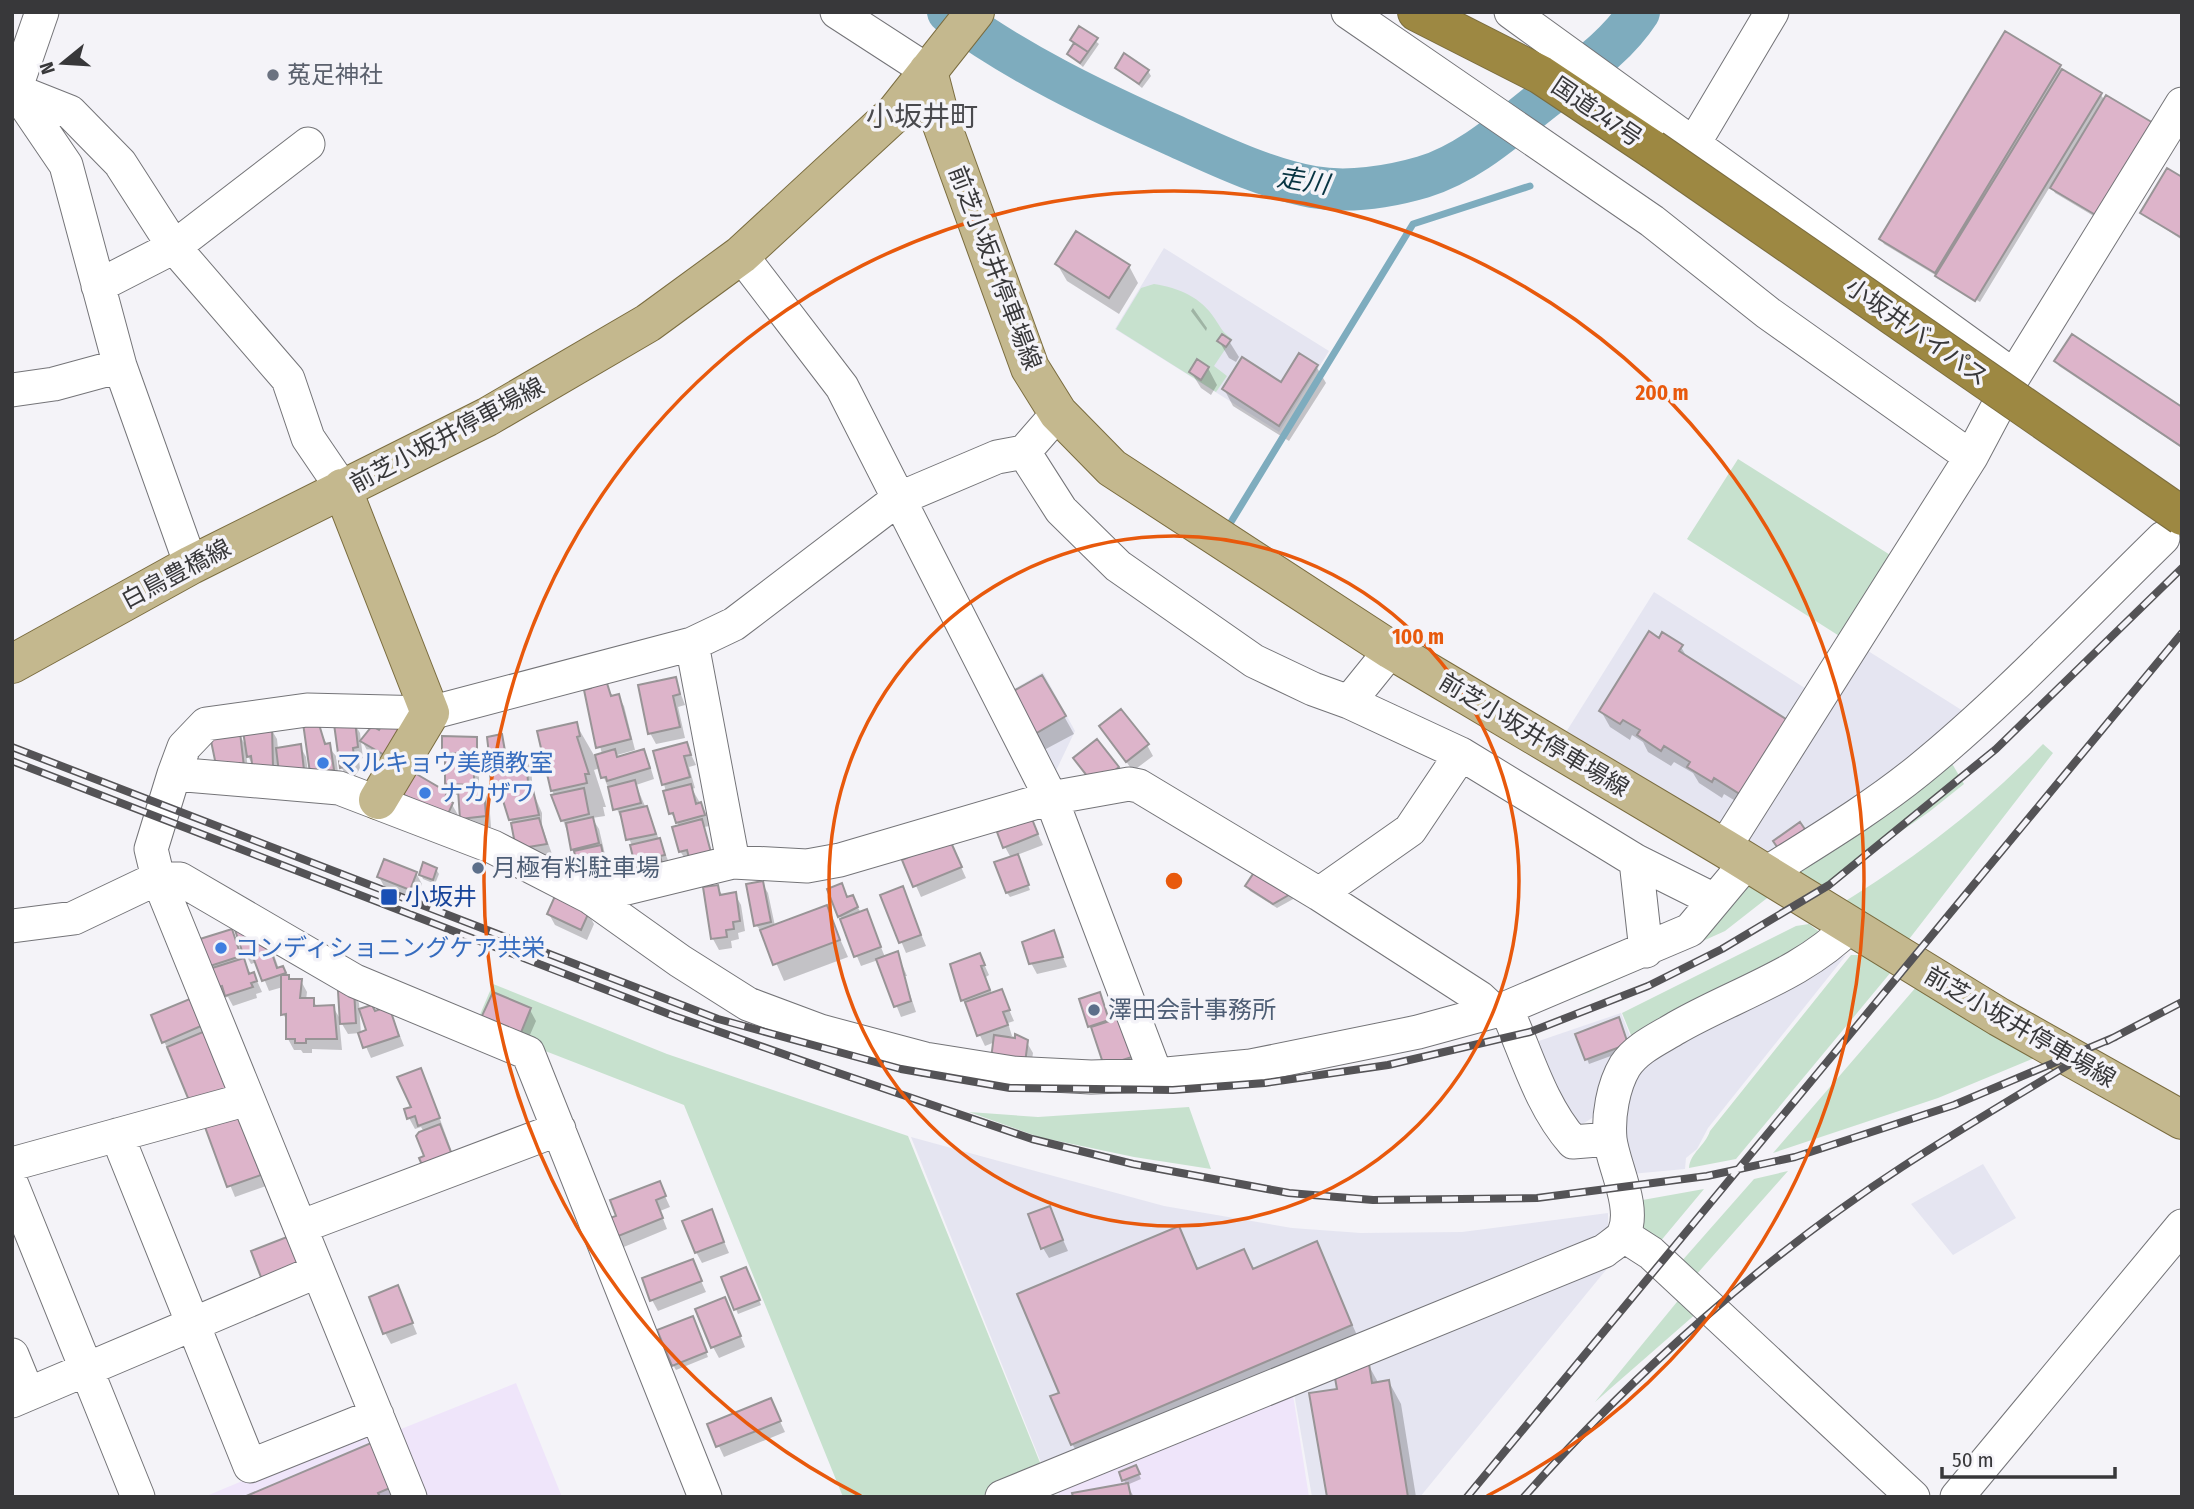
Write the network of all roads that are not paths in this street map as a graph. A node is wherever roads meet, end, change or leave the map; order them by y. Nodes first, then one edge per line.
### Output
1 (42, 12) edge
2 (837, 12) edge
3 (975, 12) edge
4 (1348, 12) edge
5 (1417, 12) edge
6 (1468, 12) edge
7 (1511, 12) edge
8 (1773, 12) edge
9 (928, 71) junction
10 (1541, 75) junction
11 (14, 90) edge
12 (2182, 104) edge
13 (308, 144) dead end
14 (1693, 145) junction
15 (1652, 149) joint
16 (174, 247) junction
17 (741, 256) junction
18 (98, 286) junction
19 (120, 366) junction
20 (2014, 376) junction
21 (12, 390) edge
22 (1058, 414) junction
23 (1024, 452) junction
24 (1971, 457) junction
25 (342, 488) junction
26 (898, 499) junction
27 (2172, 527) edge
28 (191, 565) junction
29 (692, 645) junction
30 (1391, 650) junction
31 (12, 664) edge
32 (1349, 702) junction
33 (430, 713) junction
34 (1461, 754) junction
35 (174, 774) junction
36 (1051, 798) junction
37 (379, 800) junction
38 (1636, 861) junction
39 (733, 862) junction
40 (1745, 862) junction
41 (158, 878) junction
42 (1319, 894) junction
43 (590, 897) junction
44 (1714, 900) junction
45 (12, 926) edge
46 (1850, 926) junction
47 (1647, 950) junction
48 (1500, 1010) junction
49 (1156, 1075) junction
50 (248, 1099) junction
51 (2182, 1120) edge
52 (559, 1129) junction
53 (117, 1135) junction
54 (1610, 1139) junction
55 (12, 1164) edge
56 (12, 1185) edge
57 (2182, 1226) edge
58 (300, 1227) junction
59 (1623, 1235) junction
60 (318, 1271) junction
61 (192, 1324) junction
62 (12, 1355) edge
63 (87, 1368) junction
64 (20, 1397) edge
65 (377, 1415) junction
66 (1006, 1496) edge
67 (138, 1497) edge
68 (410, 1497) edge
69 (705, 1497) edge
70 (1913, 1497) edge
71 (1957, 1497) edge

1 - 11 street
2 - 9 street
3 - 9 main road
4 - 24 street
5 - 10 highway, 国道247号
6 - 10 highway, 国道247号
7 - 14 street
8 - 14 street
9 - 17 main road, 前芝小坂井停車場線
9 - 22 main road, 前芝小坂井停車場線
10 - 15 highway, 国道247号
11 - 16 street
11 - 18 street
12 - 20 street
13 - 16 street
14 - 20 street
15 - 27 highway, 小坂井バイパス, bridge
16 - 18 street
16 - 25 street
17 - 25 main road, 前芝小坂井停車場線
17 - 26 street
18 - 19 street
19 - 21 street
19 - 28 street
20 - 24 street
22 - 23 street
22 - 30 main road, 前芝小坂井停車場線
23 - 26 street
23 - 32 street
24 - 40 street
25 - 28 main road, 白鳥豊橋線
25 - 33 main road, 前芝小坂井停車場線
26 - 29 street
26 - 36 street
27 - 40 street
28 - 31 main road, 白鳥豊橋線
29 - 33 street
29 - 39 street
30 - 32 street
30 - 40 main road, 前芝小坂井停車場線
32 - 34 street
33 - 35 street
33 - 37 main road
34 - 38 street
34 - 42 street
35 - 37 street
35 - 41 street
36 - 39 street
36 - 42 street
36 - 49 street
37 - 43 street
38 - 44 street
38 - 47 street
39 - 43 street
40 - 44 street
40 - 46 main road, 前芝小坂井停車場線
41 - 45 street
41 - 50 street
41 - 52 street
42 - 48 street
43 - 49 street
44 - 47 street
46 - 51 main road, 前芝小坂井停車場線
46 - 54 street
47 - 48 street
48 - 49 street
48 - 54 street
50 - 53 street
50 - 58 street
52 - 58 street
52 - 69 street
53 - 55 street
53 - 61 street
54 - 59 street
56 - 63 street
57 - 71 street
58 - 60 street
59 - 66 street
59 - 70 street
60 - 61 street
60 - 65 street
61 - 63 street
61 - 65 street
62 - 64 street
63 - 64 street
63 - 67 street
65 - 68 street

